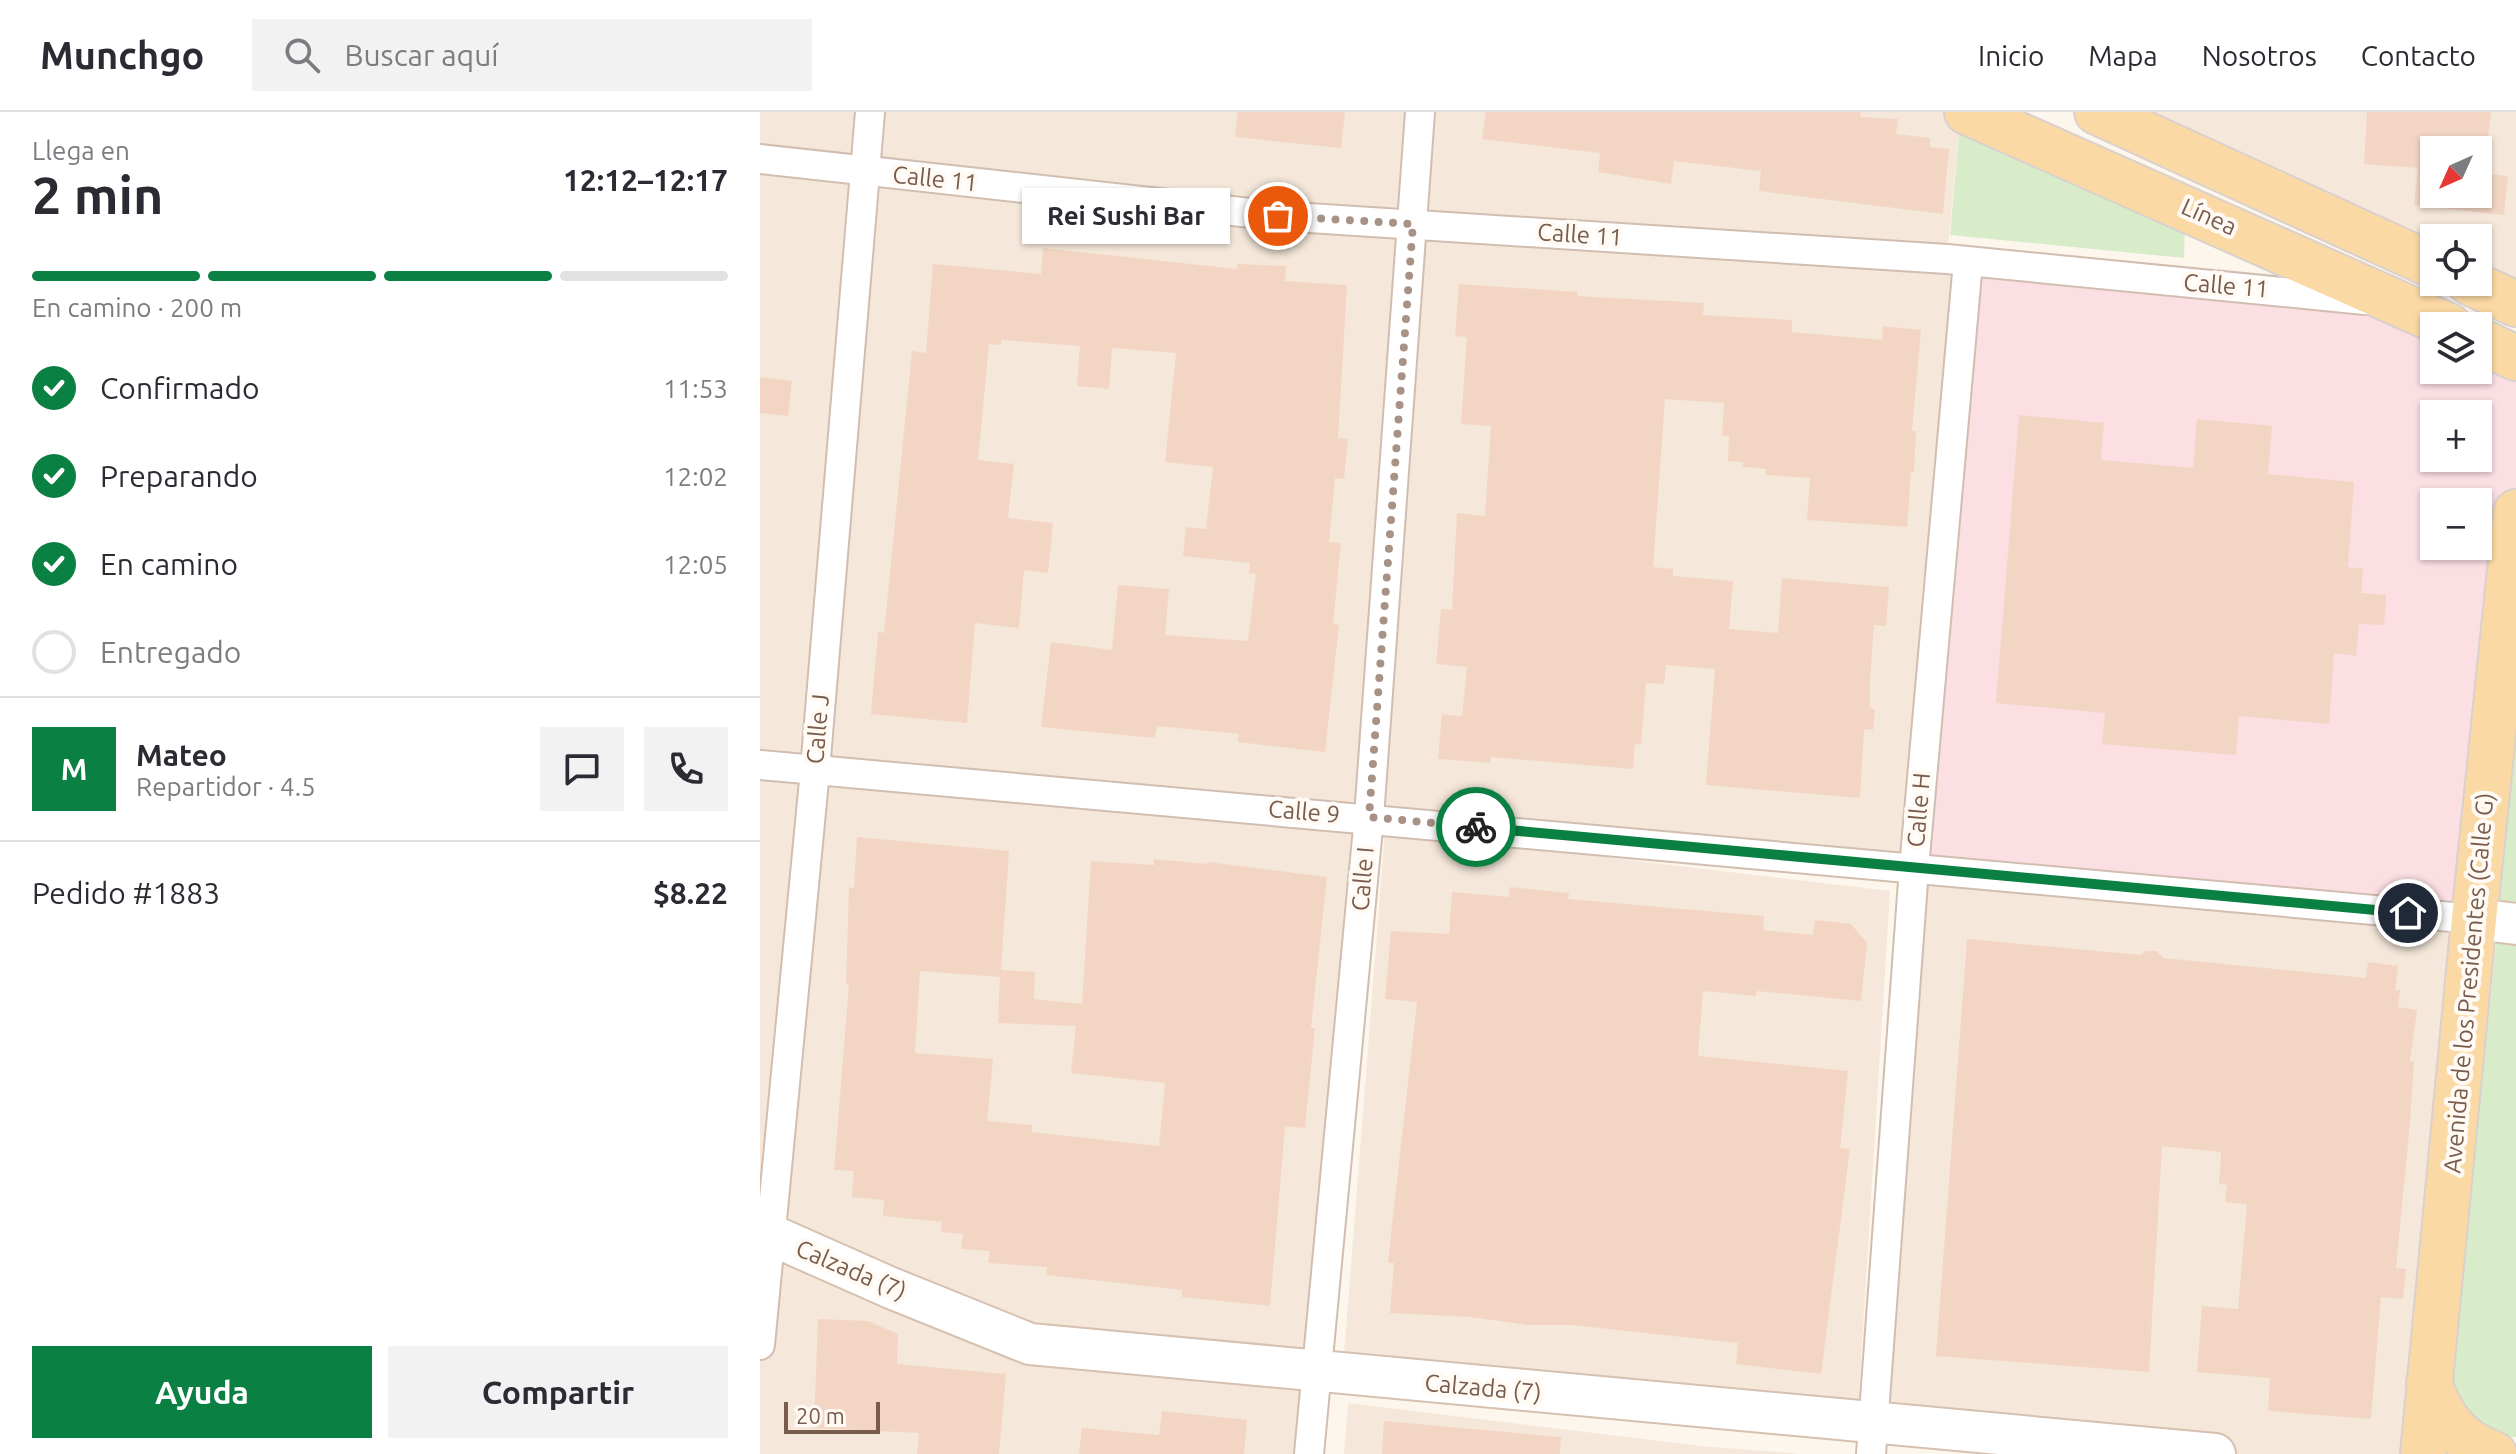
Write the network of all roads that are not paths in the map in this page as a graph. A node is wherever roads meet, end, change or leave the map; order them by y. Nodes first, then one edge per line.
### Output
1 (870, 112) edge
2 (1420, 112) edge
3 (1967, 112) edge
4 (2097, 112) edge
5 (760, 159) edge
6 (867, 171) junction
7 (1413, 224) junction
8 (2420, 260) edge
9 (1968, 262) junction
10 (2492, 293) edge
11 (2402, 303) junction
12 (2516, 304) edge
13 (2420, 312) edge
14 (2492, 347) edge
15 (2516, 358) edge
16 (2516, 512) edge
17 (760, 765) edge
18 (815, 770) junction
19 (1369, 817) junction
20 (1914, 868) junction
21 (2474, 919) junction
22 (2516, 924) edge
23 (766, 1233) edge
24 (760, 1345) edge
25 (1318, 1373) junction
26 (2429, 1382) junction
27 (1872, 1439) edge
28 (1309, 1454) edge
29 (2215, 1454) edge
30 (2423, 1454) edge
31 (2494, 1454) edge

1 - 6 street, Calle J
2 - 7 street, Calle I
3 - 11 main road, Línea
4 - 8 main road, Línea
5 - 6 street, Calle 11
6 - 7 street, Calle 11
6 - 18 street, Calle J
7 - 9 street, Calle 11
7 - 19 street, Calle I
9 - 11 street, Calle 11
9 - 20 street, Calle H
10 - 12 main road
11 - 13 main road, Línea
14 - 15 main road
16 - 21 main road, Avenida de los Presidentes (Calle G)
17 - 18 street, Calle 9
18 - 19 street, Calle 9
18 - 23 street, Calle J
19 - 20 street, Calle 9
19 - 25 street, Calle I
20 - 21 street, Calle 9
20 - 27 street, Calle H
21 - 22 main road, Calle 9
21 - 26 main road, Avenida de los Presidentes (Calle G)
23 - 24 street, Calle J
23 - 25 main road, Calzada (7)
25 - 27 main road, Calzada (7)
25 - 28 street, Calle I
26 - 30 main road, Avenida de los Presidentes (Calle G)
26 - 31 main road
27 - 29 main road, Calzada (7)

